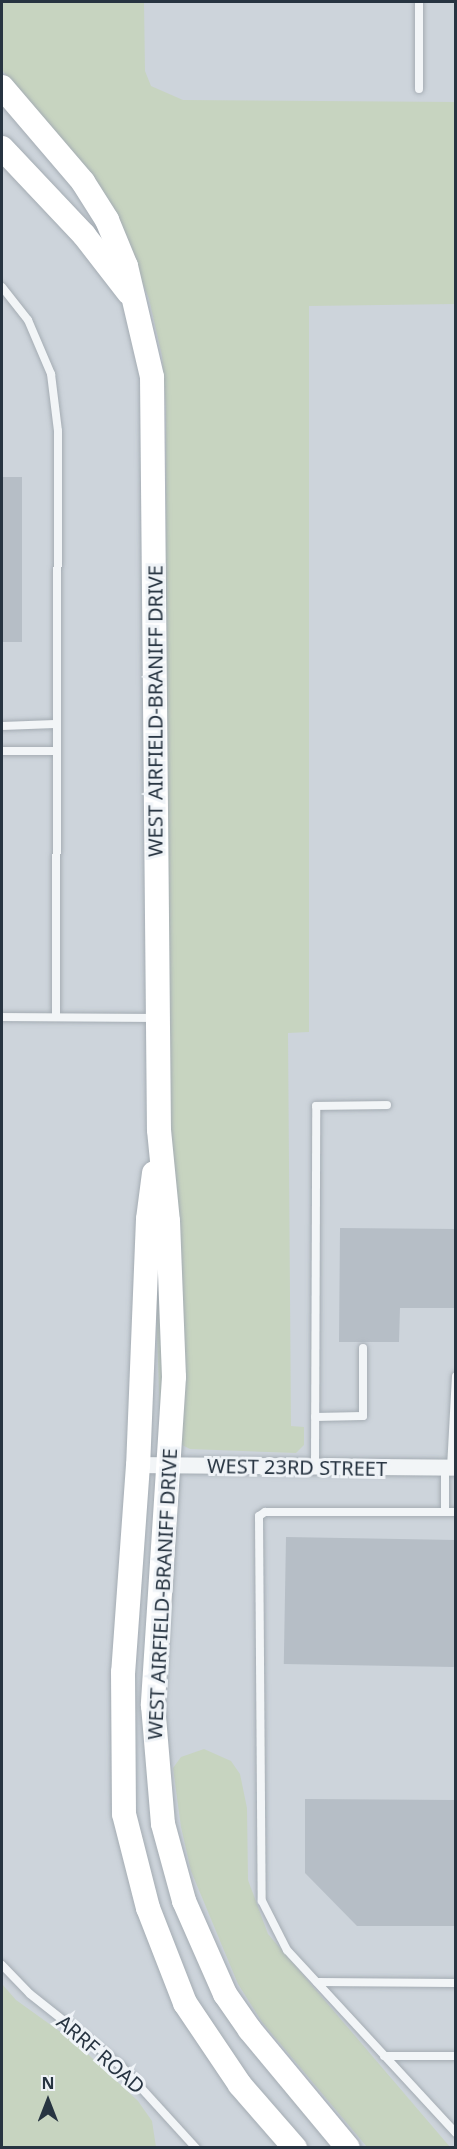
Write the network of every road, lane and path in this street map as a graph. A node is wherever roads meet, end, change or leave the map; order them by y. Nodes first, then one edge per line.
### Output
1 (420, 2) edge
2 (2, 87) edge
3 (419, 89) dead end
4 (2, 148) edge
5 (2, 290) edge
6 (130, 294) junction
7 (55, 724) junction
8 (2, 726) edge
9 (2, 751) edge
10 (55, 752) junction
11 (2, 1017) edge
12 (56, 1017) junction
13 (158, 1018) junction
14 (387, 1105) dead end
15 (159, 1130) junction
16 (363, 1348) dead end
17 (456, 1376) edge
18 (315, 1417) junction
19 (138, 1465) junction
20 (168, 1465) junction
21 (315, 1467) junction
22 (450, 1468) edge
23 (445, 1512) junction
24 (456, 1512) edge
25 (2, 1965) edge
26 (317, 1982) junction
27 (456, 1983) edge
28 (384, 2056) junction
29 (456, 2056) edge
30 (456, 2133) edge
31 (196, 2148) edge
32 (295, 2148) edge
33 (348, 2148) edge

1 - 3 lane
2 - 6 street
4 - 6 street
5 - 7 lane
6 - 13 street, WEST AIRFIELD-BRANIFF DRIVE
7 - 8 lane
7 - 10 lane
9 - 10 lane
10 - 12 lane
11 - 12 lane
12 - 13 lane
13 - 15 street, WEST AIRFIELD-BRANIFF DRIVE
14 - 18 lane
15 - 19 street, WEST AIRFIELD-BRANIFF DRIVE
15 - 20 street, WEST AIRFIELD-BRANIFF DRIVE
16 - 18 lane
17 - 22 lane
18 - 21 lane
19 - 20 street, WEST 23RD STREET
19 - 32 street, WEST AIRFIELD-BRANIFF DRIVE
20 - 21 street, WEST 23RD STREET
20 - 33 street, WEST AIRFIELD-BRANIFF DRIVE
21 - 22 street, WEST 23RD STREET
22 - 23 lane
23 - 24 lane
23 - 26 lane
25 - 31 lane, ARRF ROAD
26 - 27 lane
26 - 28 lane
28 - 29 lane
28 - 30 lane

